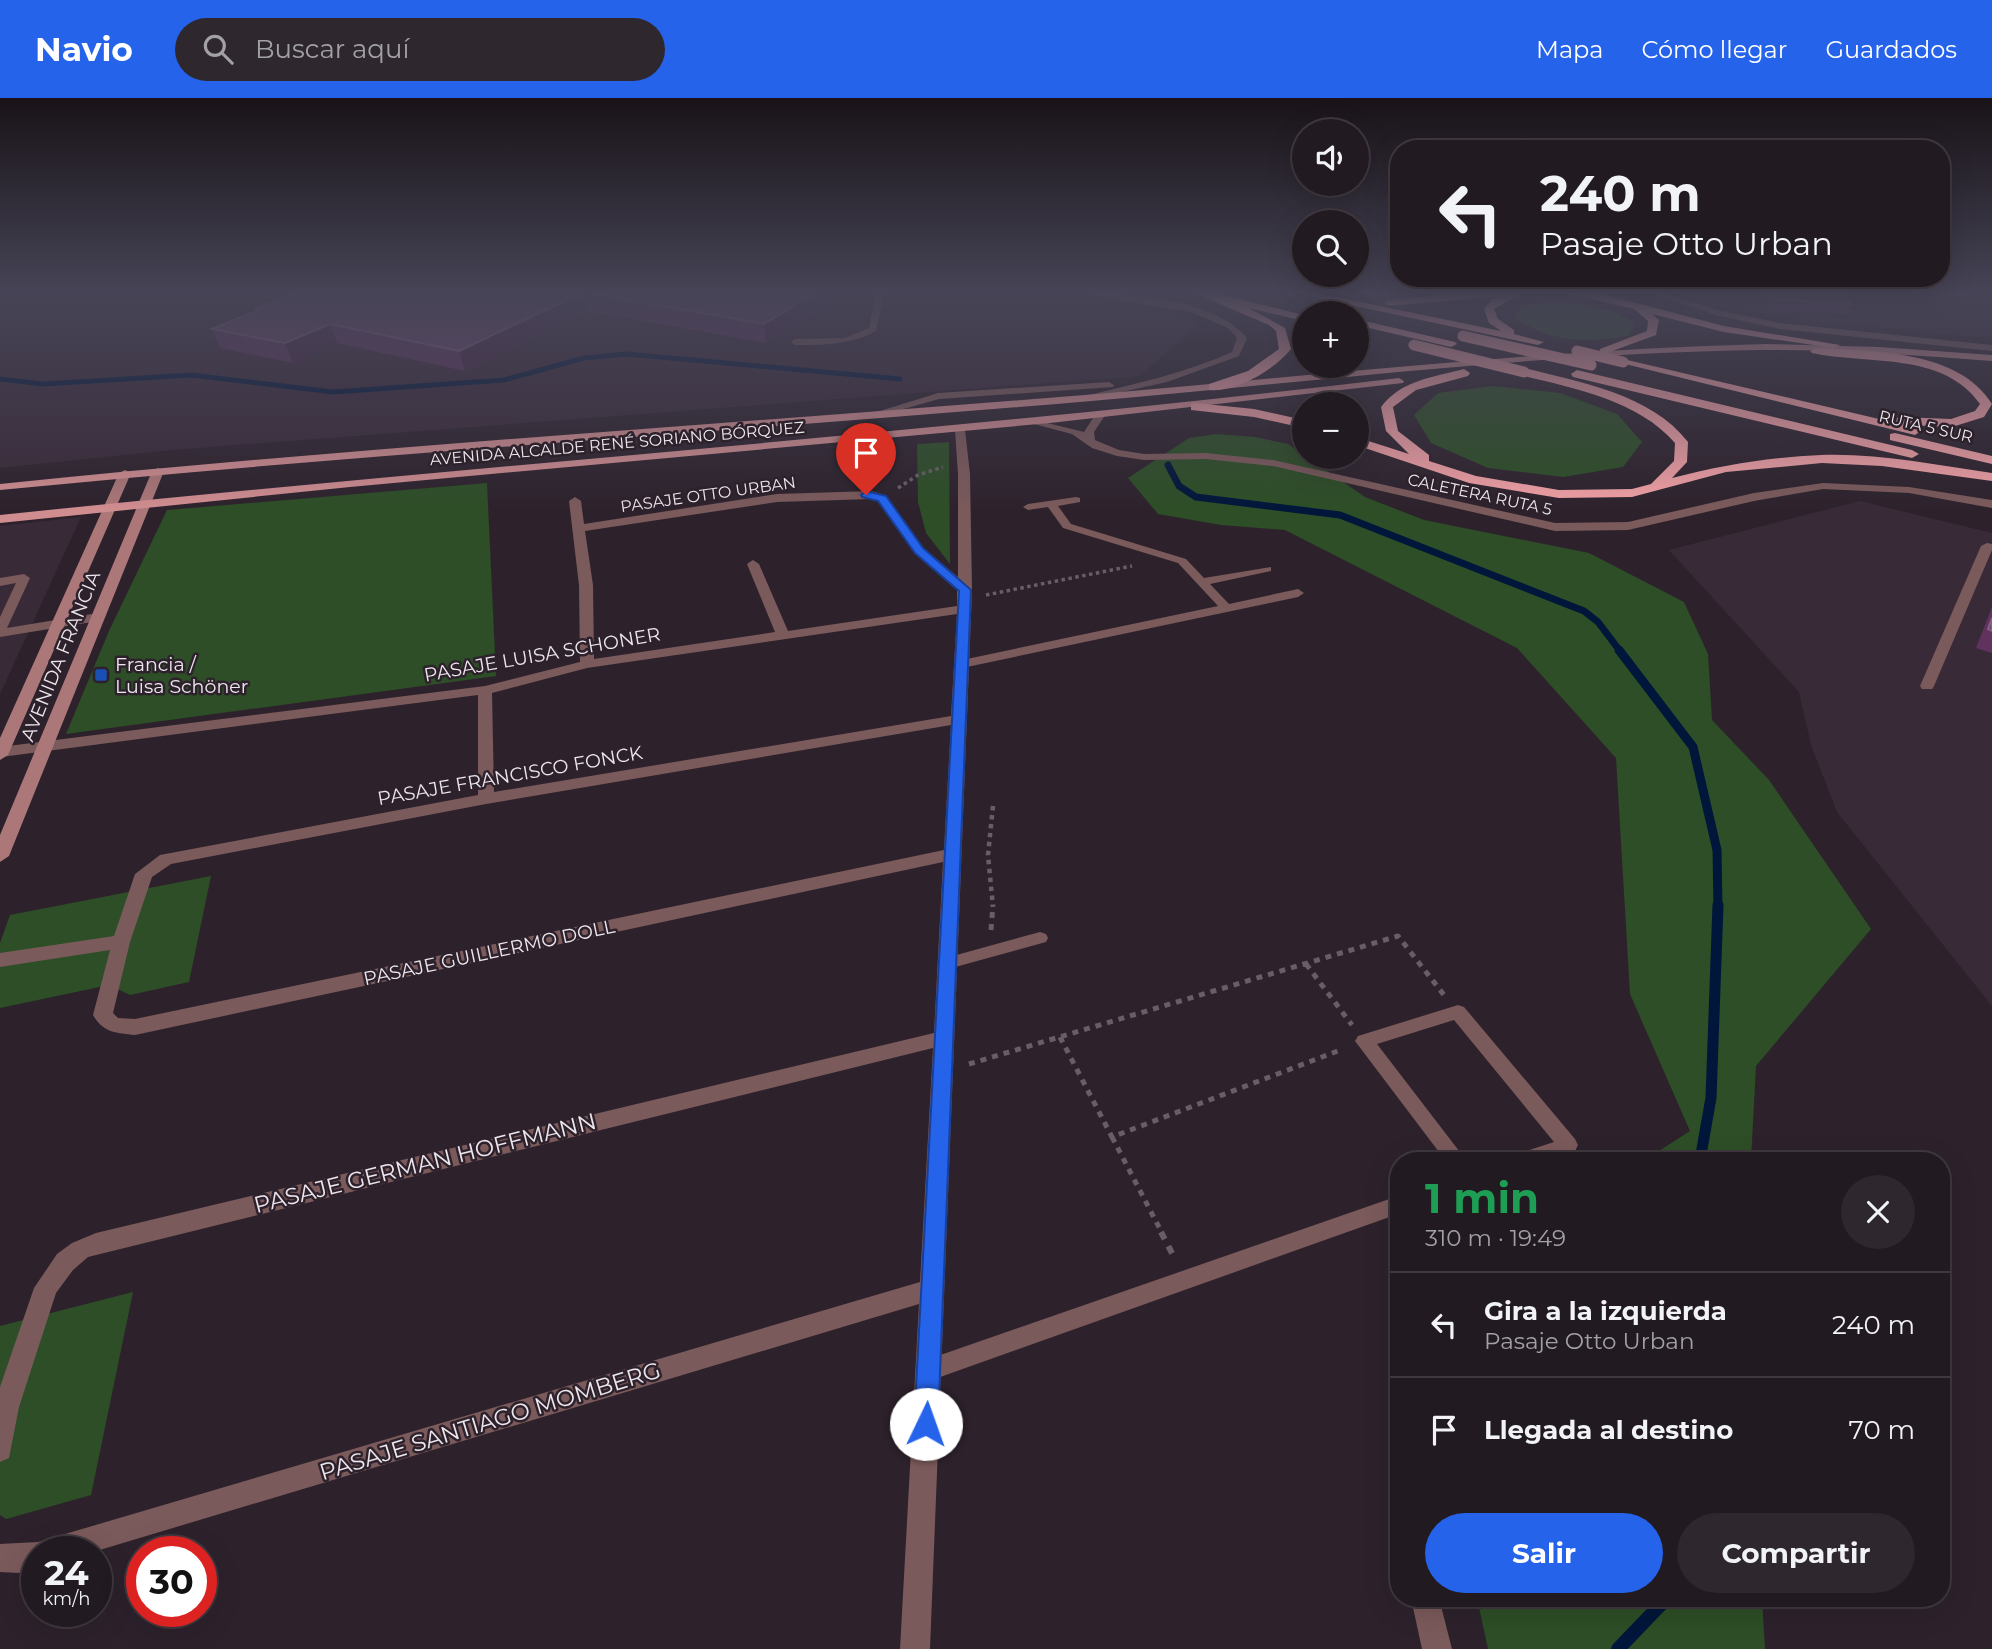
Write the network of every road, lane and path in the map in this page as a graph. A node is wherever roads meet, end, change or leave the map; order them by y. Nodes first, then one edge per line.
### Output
1 (1206, 365) edge
2 (1266, 365) edge
3 (1441, 365) edge
4 (1497, 365) edge
5 (1541, 365) edge
6 (1544, 365) edge
7 (1593, 365) edge
8 (1637, 365) edge
9 (1920, 365) edge
10 (1464, 373) junction
11 (1161, 381) junction
12 (1213, 387) junction
13 (1089, 398) junction
14 (1195, 407) junction
15 (1832, 411) junction
16 (872, 415) junction
17 (1100, 417) junction
18 (1292, 421) edge
19 (1035, 423) junction
20 (960, 430) junction
21 (1090, 440) junction
22 (1369, 446) edge
23 (1992, 449) edge
24 (389, 450) junction
25 (1992, 460) edge
26 (962, 462) junction
27 (158, 471) junction
28 (371, 472) junction
29 (125, 474) junction
30 (1992, 475) edge
31 (1474, 480) junction
32 (0, 487) edge
33 (1643, 491) junction
34 (882, 498) junction
35 (1076, 500) dead end
36 (575, 501) dead end
37 (1051, 503) junction
38 (145, 504) junction
39 (1992, 504) edge
40 (110, 507) junction
41 (1028, 507) dead end
42 (0, 519) edge
43 (580, 528) junction
44 (1992, 547) edge
45 (1172, 558) junction
46 (753, 564) dead end
47 (1267, 569) dead end
48 (0, 582) edge
49 (1202, 582) junction
50 (1298, 593) dead end
51 (965, 600) junction
52 (1226, 608) junction
53 (98, 617) junction
54 (58, 624) junction
55 (0, 632) edge
56 (783, 636) junction
57 (587, 664) junction
58 (962, 664) junction
59 (1927, 686) dead end
60 (485, 690) junction
61 (959, 719) junction
62 (45, 745) junction
63 (1, 753) edge
64 (486, 799) junction
65 (993, 806) dead end
66 (953, 854) junction
67 (0, 856) edge
68 (1040, 938) dead end
69 (121, 942) junction
70 (989, 952) junction
71 (0, 960) edge
72 (948, 963) junction
73 (1306, 964) junction
74 (1458, 1012) junction
75 (1060, 1037) junction
76 (944, 1038) junction
77 (1364, 1041) junction
78 (942, 1072) junction
79 (1112, 1137) junction
80 (1450, 1152) edge
81 (1547, 1152) edge
82 (1390, 1208) edge
83 (1186, 1279) junction
84 (933, 1289) junction
85 (929, 1370) junction
86 (3, 1407) edge
87 (0, 1448) edge
88 (101, 1536) edge
89 (0, 1558) edge
90 (21, 1559) edge
91 (1427, 1607) edge
92 (910, 1647) edge
93 (1437, 1649) edge

1 - 11 street
2 - 12 highway
3 - 12 main road, AVENIDA ALCALDE RENÉ SORIANO BÓRQUEZ
4 - 33 highway, bridge
5 - 30 highway, RUTA 5 SUR
6 - 10 main road, AVENIDA ALCALDE RENÉ SORIANO BÓRQUEZ
7 - 25 highway, RUTA 5 SUR, bridge
8 - 15 highway, bridge
9 - 15 highway
10 - 14 main road, AVENIDA ALCALDE RENÉ SORIANO BÓRQUEZ
10 - 31 highway
11 - 13 street
11 - 16 street
12 - 13 main road, AVENIDA ALCALDE RENÉ SORIANO BÓRQUEZ
13 - 16 main road, AVENIDA ALCALDE RENÉ SORIANO BÓRQUEZ
13 - 20 main road
14 - 17 main road, AVENIDA ALCALDE RENÉ SORIANO BÓRQUEZ
14 - 18 highway
15 - 23 highway
16 - 24 main road, AVENIDA ALCALDE RENÉ SORIANO BÓRQUEZ
17 - 19 main road, AVENIDA ALCALDE RENÉ SORIANO BÓRQUEZ
17 - 21 street
19 - 20 main road, AVENIDA ALCALDE RENÉ SORIANO BÓRQUEZ
19 - 21 street, CALETERA RUTA 5
20 - 26 street
20 - 28 main road, AVENIDA ALCALDE RENÉ SORIANO BÓRQUEZ
21 - 39 street, CALETERA RUTA 5
22 - 31 highway
24 - 27 main road, AVENIDA ALCALDE RENÉ SORIANO BÓRQUEZ
24 - 28 main road
26 - 34 path
26 - 51 street
27 - 29 main road, AVENIDA ALCALDE RENÉ SORIANO BÓRQUEZ
27 - 38 main road, AVENIDA FRANCIA
28 - 38 main road, AVENIDA ALCALDE RENÉ SORIANO BÓRQUEZ
29 - 32 main road, AVENIDA ALCALDE RENÉ SORIANO BÓRQUEZ
29 - 40 main road, AVENIDA FRANCIA
30 - 33 highway
31 - 33 highway
34 - 43 street, PASAJE OTTO URBAN
34 - 51 street
35 - 37 lane
36 - 43 street
37 - 41 lane
37 - 45 lane
38 - 40 main road, AVENIDA ALCALDE RENÉ SORIANO BÓRQUEZ
38 - 53 main road, AVENIDA FRANCIA
40 - 42 main road, AVENIDA ALCALDE RENÉ SORIANO BÓRQUEZ
40 - 54 main road, AVENIDA FRANCIA
43 - 57 street
44 - 59 lane
45 - 49 lane
45 - 51 path
46 - 56 street
47 - 49 lane
48 - 55 lane
49 - 52 lane
50 - 52 lane
51 - 56 street, PASAJE LUISA SCHONER
51 - 58 street
52 - 58 lane
53 - 54 lane
53 - 62 main road, AVENIDA FRANCIA
54 - 55 lane
54 - 63 main road, AVENIDA FRANCIA
56 - 57 street, PASAJE LUISA SCHONER
57 - 60 street, PASAJE LUISA SCHONER
58 - 61 street
60 - 62 street, PASAJE LUISA SCHONER
60 - 64 street
61 - 64 street, PASAJE FRANCISCO FONCK
61 - 66 street
62 - 63 street, PASAJE LUISA SCHONER
62 - 67 main road, AVENIDA FRANCIA
64 - 69 street, PASAJE FRANCISCO FONCK
65 - 70 path
66 - 69 street, PASAJE GUILLERMO DOLL
66 - 72 street
68 - 70 lane
69 - 71 street
70 - 72 lane
72 - 76 street
73 - 74 path
73 - 75 path
73 - 77 path
74 - 77 lane
74 - 81 lane
75 - 78 path
75 - 79 path
76 - 78 street
76 - 86 street, PASAJE GERMAN HOFFMANN
77 - 79 path
77 - 80 lane
78 - 84 street
79 - 83 path
82 - 83 lane
83 - 85 lane
84 - 85 street
84 - 88 street, PASAJE SANTIAGO MOMBERG
85 - 92 street
86 - 87 street
89 - 90 street
91 - 93 street

